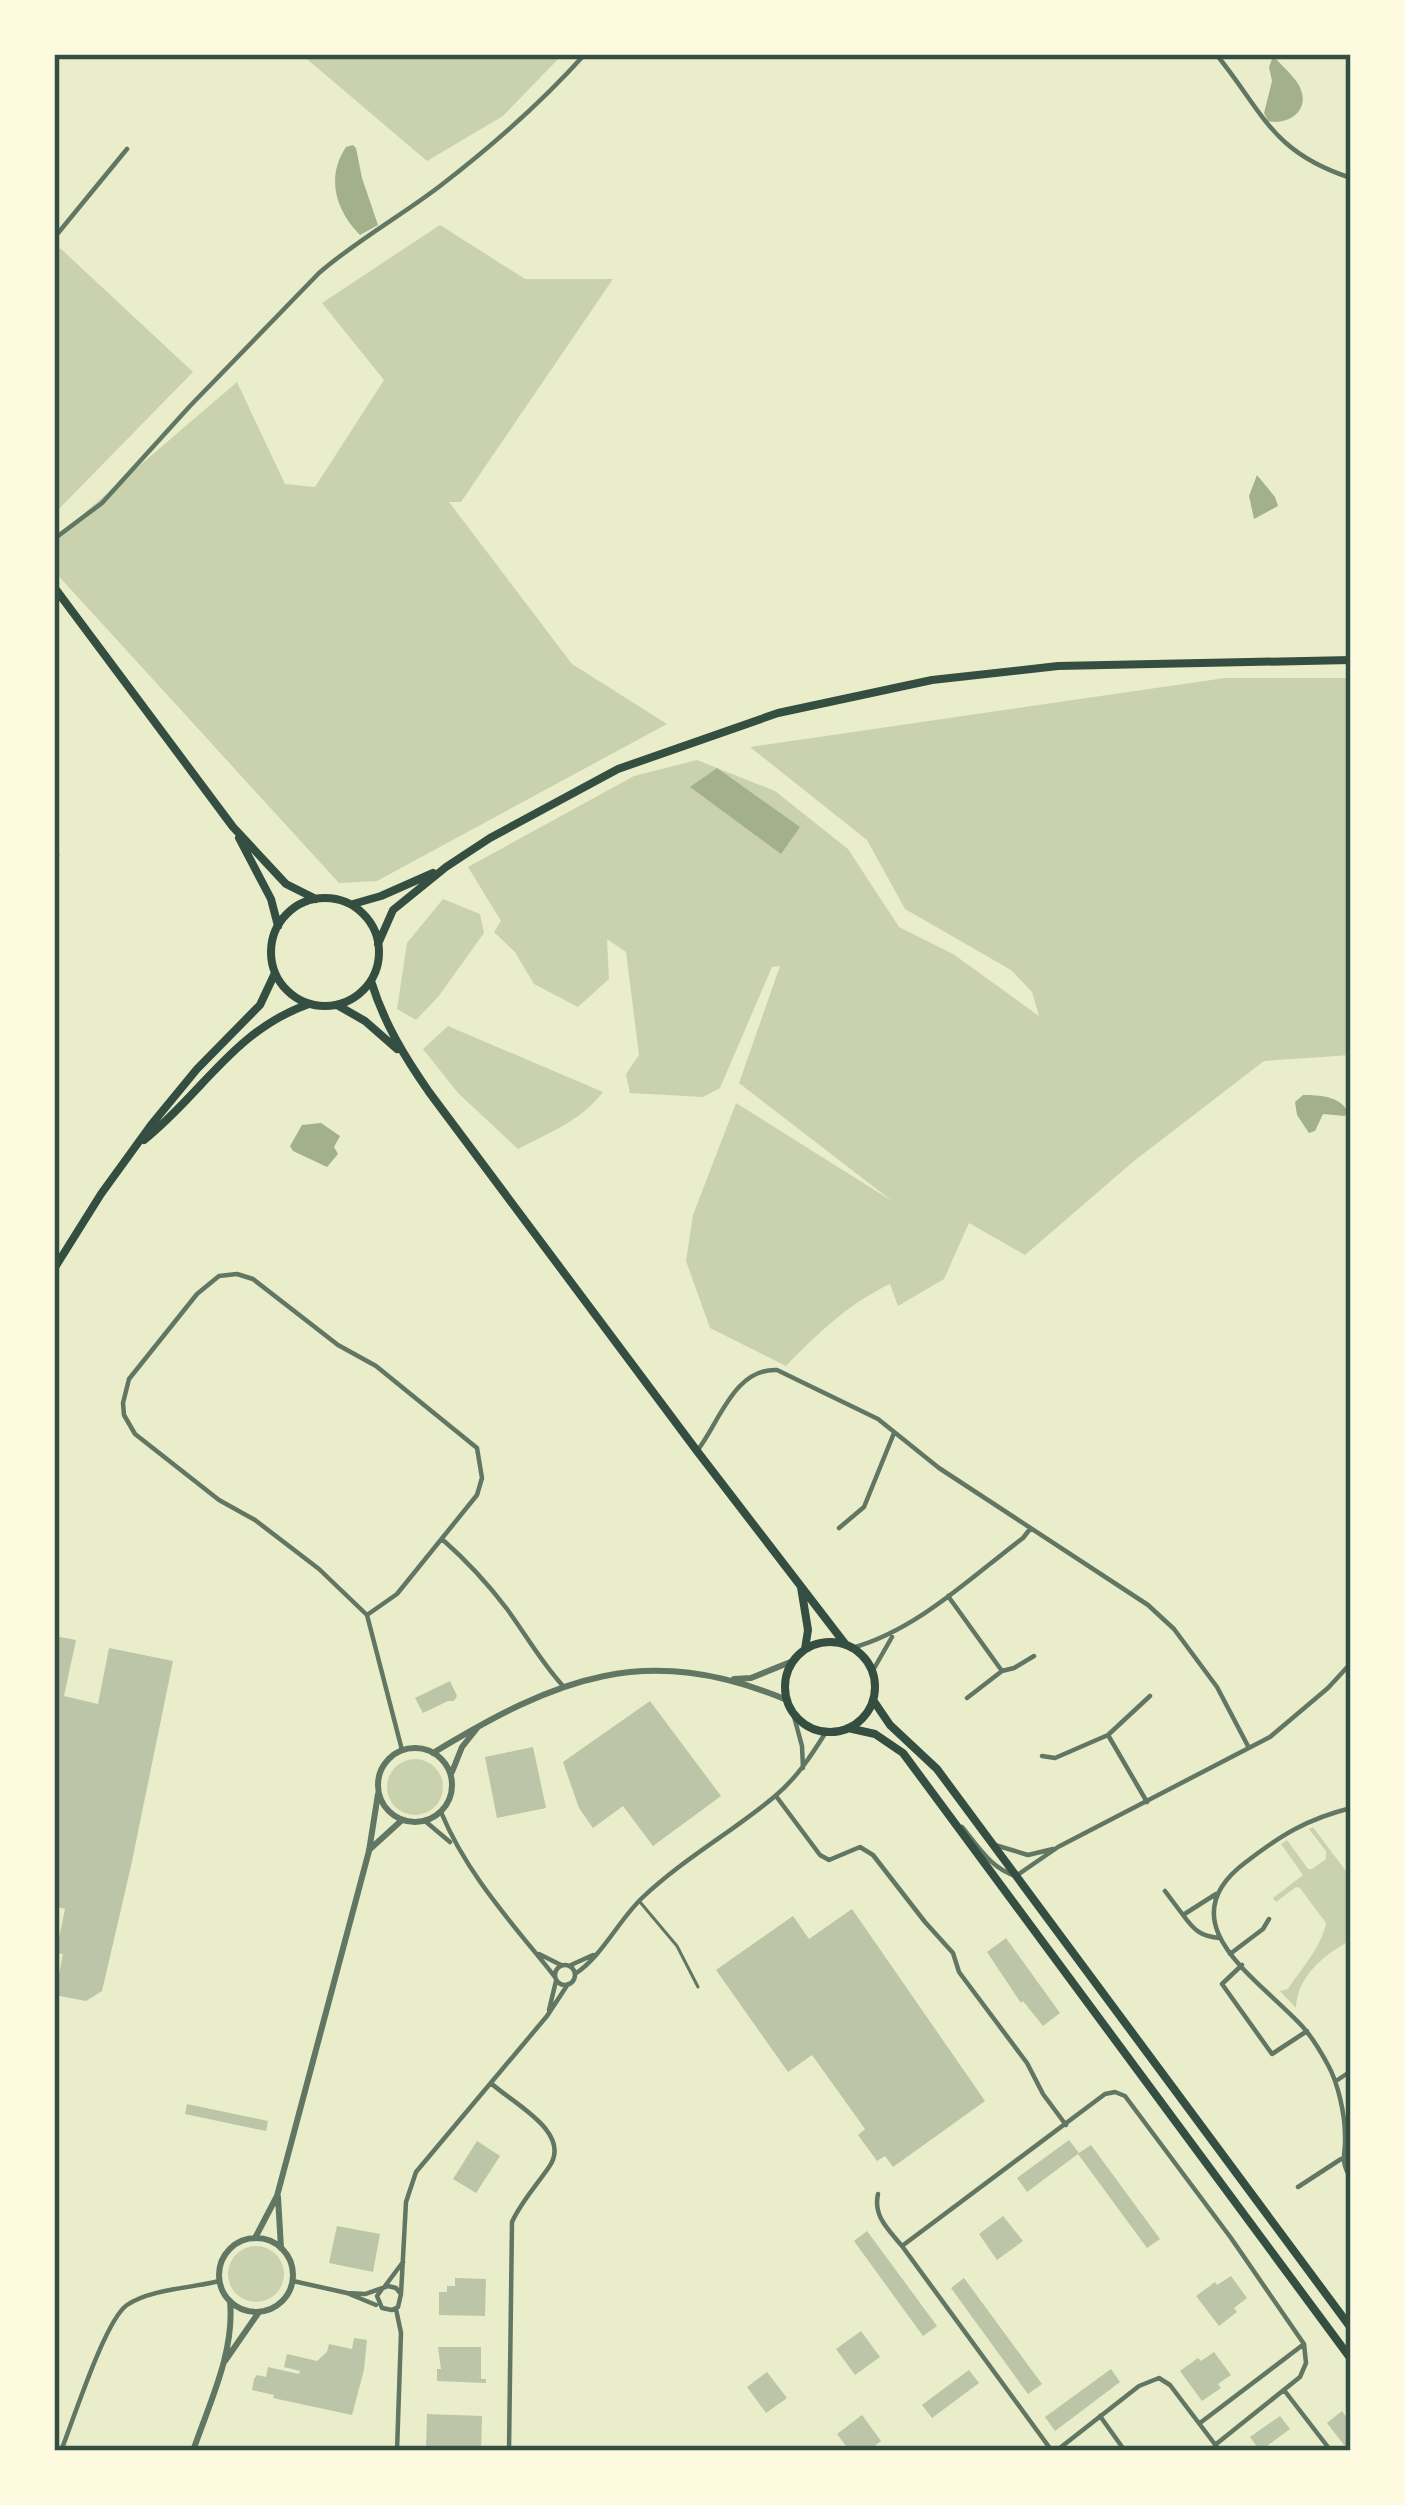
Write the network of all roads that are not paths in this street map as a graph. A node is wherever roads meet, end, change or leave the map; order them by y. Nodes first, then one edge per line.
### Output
1 (585, 54) edge
2 (1216, 54) edge
3 (127, 149) dead end
4 (1351, 178) edge
5 (54, 238) edge
6 (54, 538) edge
7 (54, 587) edge
8 (1348, 660) edge
9 (233, 826) junction
10 (446, 867) junction
11 (316, 899) junction
12 (351, 905) junction
13 (278, 926) junction
14 (379, 944) junction
15 (275, 973) junction
16 (371, 981) junction
17 (309, 1004) junction
18 (337, 1005) junction
19 (403, 1054) junction
20 (138, 1145) junction
21 (54, 1269) edge
22 (895, 1432) junction
23 (697, 1451) junction
24 (1032, 1527) junction
25 (839, 1528) dead end
26 (443, 1540) junction
27 (801, 1586) junction
28 (948, 1596) junction
29 (367, 1616) junction
30 (895, 1633) junction
31 (849, 1647) junction
32 (805, 1650) junction
33 (1034, 1656) dead end
34 (793, 1661) junction
35 (1351, 1663) edge
36 (1002, 1671) junction
37 (872, 1672) junction
38 (726, 1679) junction
39 (563, 1686) junction
40 (1150, 1696) dead end
41 (967, 1698) dead end
42 (787, 1700) junction
43 (873, 1700) junction
44 (793, 1713) junction
45 (481, 1724) junction
46 (848, 1728) junction
47 (826, 1732) junction
48 (1108, 1735) junction
49 (1250, 1748) junction
50 (403, 1750) junction
51 (433, 1753) junction
52 (1042, 1756) dead end
53 (802, 1768) junction
54 (451, 1775) junction
55 (378, 1794) junction
56 (936, 1795) junction
57 (776, 1796) junction
58 (1147, 1802) junction
59 (1351, 1808) edge
60 (441, 1812) junction
61 (402, 1820) junction
62 (425, 1821) junction
63 (993, 1844) junction
64 (455, 1845) junction
65 (1058, 1847) junction
66 (369, 1851) junction
67 (1016, 1876) junction
68 (1165, 1891) dead end
69 (1216, 1894) junction
70 (639, 1901) junction
71 (1183, 1915) junction
72 (1269, 1918) dead end
73 (1219, 1938) junction
74 (532, 1949) junction
75 (598, 1952) junction
76 (1230, 1954) junction
77 (561, 1965) junction
78 (570, 1965) junction
79 (1241, 1965) junction
80 (575, 1974) junction
81 (556, 1978) junction
82 (568, 1984) junction
83 (698, 1987) dead end
84 (547, 2016) junction
85 (1306, 2031) junction
86 (1351, 2071) edge
87 (1335, 2082) junction
88 (492, 2084) junction
89 (1066, 2126) junction
90 (1348, 2137) edge
91 (1341, 2158) junction
92 (1351, 2179) edge
93 (1298, 2187) dead end
94 (878, 2194) dead end
95 (278, 2196) junction
96 (255, 2238) junction
97 (902, 2246) junction
98 (281, 2248) junction
99 (403, 2262) junction
100 (220, 2281) junction
101 (292, 2281) junction
102 (383, 2288) junction
103 (347, 2293) junction
104 (401, 2294) junction
105 (230, 2301) junction
106 (382, 2308) junction
107 (396, 2309) junction
108 (260, 2312) junction
109 (1351, 2328) edge
110 (1304, 2344) junction
111 (1351, 2360) edge
112 (223, 2364) junction
113 (1284, 2390) junction
114 (1100, 2416) junction
115 (1200, 2423) junction
116 (1218, 2448) edge
117 (61, 2451) edge
118 (194, 2451) edge
119 (397, 2451) edge
120 (508, 2451) edge
121 (1054, 2451) edge
122 (1125, 2451) edge
123 (1331, 2451) edge

1 - 6 street
2 - 4 street
3 - 5 street
7 - 9 main road
8 - 10 main road
9 - 11 main road
9 - 13 main road
10 - 12 main road
10 - 14 main road
11 - 12 main road
11 - 13 main road
12 - 14 main road
13 - 15 main road
14 - 16 main road
15 - 17 main road
15 - 20 main road
16 - 18 main road
16 - 19 main road
17 - 18 main road
17 - 20 main road
18 - 19 main road
19 - 23 main road
20 - 21 main road
22 - 23 street
22 - 24 street
22 - 25 street
23 - 27 main road
24 - 28 street
24 - 49 street
26 - 29 street
26 - 29 street
26 - 39 street
27 - 31 main road
27 - 32 main road
28 - 30 street
28 - 36 street
29 - 50 street
30 - 31 street
30 - 37 street
31 - 32 main road
31 - 37 main road
32 - 34 main road
33 - 36 street
34 - 38 street
34 - 42 main road
35 - 49 street
36 - 41 street
37 - 43 main road
38 - 39 street
38 - 42 street
39 - 45 street
40 - 48 street
42 - 44 main road
43 - 46 main road
43 - 63 main road
44 - 47 main road
44 - 53 street
45 - 51 street
45 - 54 street
46 - 47 main road
46 - 56 main road
47 - 53 street
48 - 52 street
48 - 58 street
49 - 58 street
50 - 51 street
50 - 55 street
51 - 54 street
53 - 57 street
54 - 60 street
55 - 61 street
55 - 66 street
56 - 67 street
56 - 111 main road
57 - 70 street
57 - 89 street
58 - 65 street
59 - 69 street
60 - 62 street
60 - 64 street
61 - 62 street
61 - 66 street
62 - 64 street
63 - 65 street
63 - 67 main road
64 - 74 street
65 - 67 street
66 - 95 street
67 - 109 main road
68 - 71 street
69 - 71 street
69 - 73 street
70 - 75 street
70 - 83 lane
71 - 73 street
72 - 76 street
73 - 76 street
74 - 77 street
74 - 81 street
75 - 78 street
75 - 80 street
76 - 79 street
77 - 78 street
77 - 81 street
78 - 80 street
79 - 85 street
79 - 85 street
80 - 82 street
81 - 82 street
81 - 84 street
82 - 84 street
84 - 88 street
85 - 87 street
86 - 87 street
87 - 90 street
88 - 99 street
88 - 120 street
89 - 97 street
89 - 110 street
90 - 91 street
91 - 92 street
91 - 93 street
94 - 97 street
95 - 96 street
95 - 98 street
96 - 98 street
96 - 100 street
97 - 121 street
98 - 101 street
99 - 102 street
99 - 104 street
100 - 105 street
100 - 117 street
101 - 103 street
101 - 108 street
102 - 103 street
102 - 104 street
102 - 106 street
103 - 106 street
104 - 107 street
105 - 108 street
105 - 112 street
106 - 107 street
107 - 119 street
108 - 112 street
110 - 113 street
110 - 115 street
112 - 118 street
113 - 116 street
113 - 123 street
114 - 115 street
114 - 121 street
114 - 122 street
115 - 116 street

